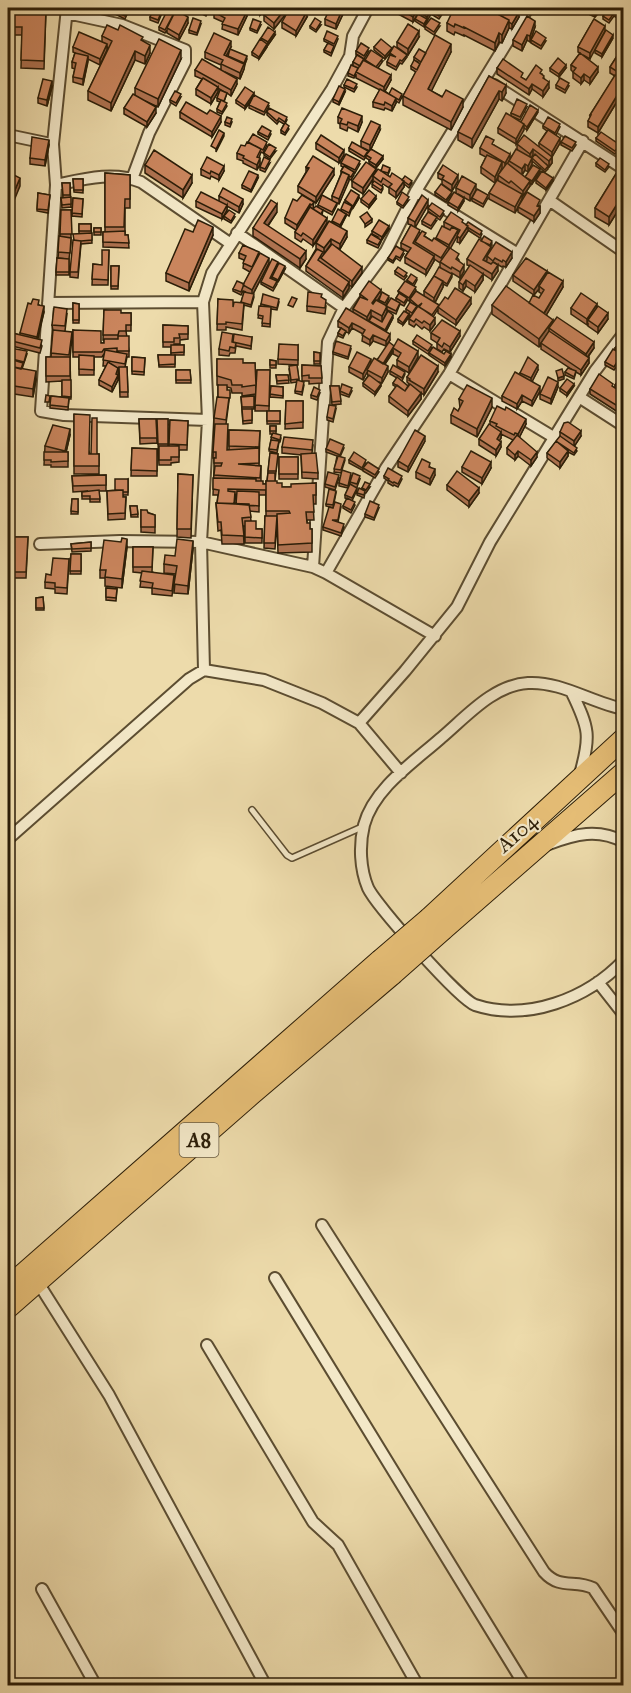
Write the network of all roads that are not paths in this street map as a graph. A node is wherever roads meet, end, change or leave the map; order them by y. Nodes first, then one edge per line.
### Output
1 (368, 8) edge
2 (528, 8) edge
3 (67, 10) edge
4 (484, 78) junction
5 (8, 135) edge
6 (583, 141) junction
7 (52, 144) junction
8 (624, 169) edge
9 (132, 179) junction
10 (56, 185) junction
11 (416, 191) junction
12 (549, 200) junction
13 (237, 233) junction
14 (231, 244) junction
15 (624, 252) edge
16 (518, 254) junction
17 (203, 302) junction
18 (48, 303) junction
19 (344, 308) junction
20 (624, 333) edge
21 (449, 374) junction
22 (579, 397) junction
23 (208, 420) junction
24 (624, 426) edge
25 (555, 438) junction
26 (201, 542) junction
27 (40, 544) dead end
28 (313, 567) junction
29 (326, 573) junction
30 (435, 636) junction
31 (204, 670) junction
32 (572, 693) junction
33 (624, 709) edge
34 (359, 723) junction
35 (624, 738) edge
36 (401, 772) junction
37 (624, 772) edge
38 (578, 780) junction
39 (252, 810) dead end
40 (364, 826) junction
41 (8, 838) edge
42 (624, 842) edge
43 (535, 850) junction
44 (436, 924) junction
45 (624, 960) edge
46 (386, 967) junction
47 (598, 982) junction
48 (624, 1015) edge
49 (322, 1225) dead end
50 (275, 1278) dead end
51 (38, 1281) junction
52 (8, 1287) edge
53 (8, 1308) edge
54 (207, 1345) dead end
55 (42, 1589) dead end
56 (624, 1634) edge
57 (96, 1686) edge
58 (266, 1686) edge
59 (418, 1686) edge
60 (525, 1686) edge

1 - 13 street
2 - 4 street
3 - 7 street
3 - 9 street
4 - 6 street
4 - 11 street
5 - 7 street
6 - 8 street
6 - 12 street
7 - 10 street
9 - 10 street
9 - 14 street
10 - 18 street
11 - 16 street
11 - 19 street
12 - 15 street
12 - 16 street
13 - 14 street
13 - 19 street
14 - 17 street
16 - 21 street
17 - 18 street
17 - 23 street
18 - 23 street
19 - 28 street
20 - 22 street
21 - 25 street
21 - 29 street
22 - 24 street
22 - 25 street
23 - 26 street
25 - 30 street
26 - 27 street
26 - 28 street
26 - 31 street
28 - 29 street
29 - 30 street
30 - 34 street
31 - 34 street
31 - 41 street
32 - 33 street
32 - 36 street
32 - 38 street
34 - 36 street
35 - 38 highway, A8
36 - 40 street
37 - 43 highway, A104 / A8
38 - 44 highway, A8
39 - 40 lane
40 - 47 street
42 - 43 street
43 - 44 highway, A104 / A8
44 - 46 highway, A8, bridge
45 - 47 street
46 - 51 highway, A8
46 - 52 highway, A8
47 - 48 street
49 - 56 street
50 - 60 street
51 - 53 highway, A8
51 - 58 street
54 - 59 street
55 - 57 street

